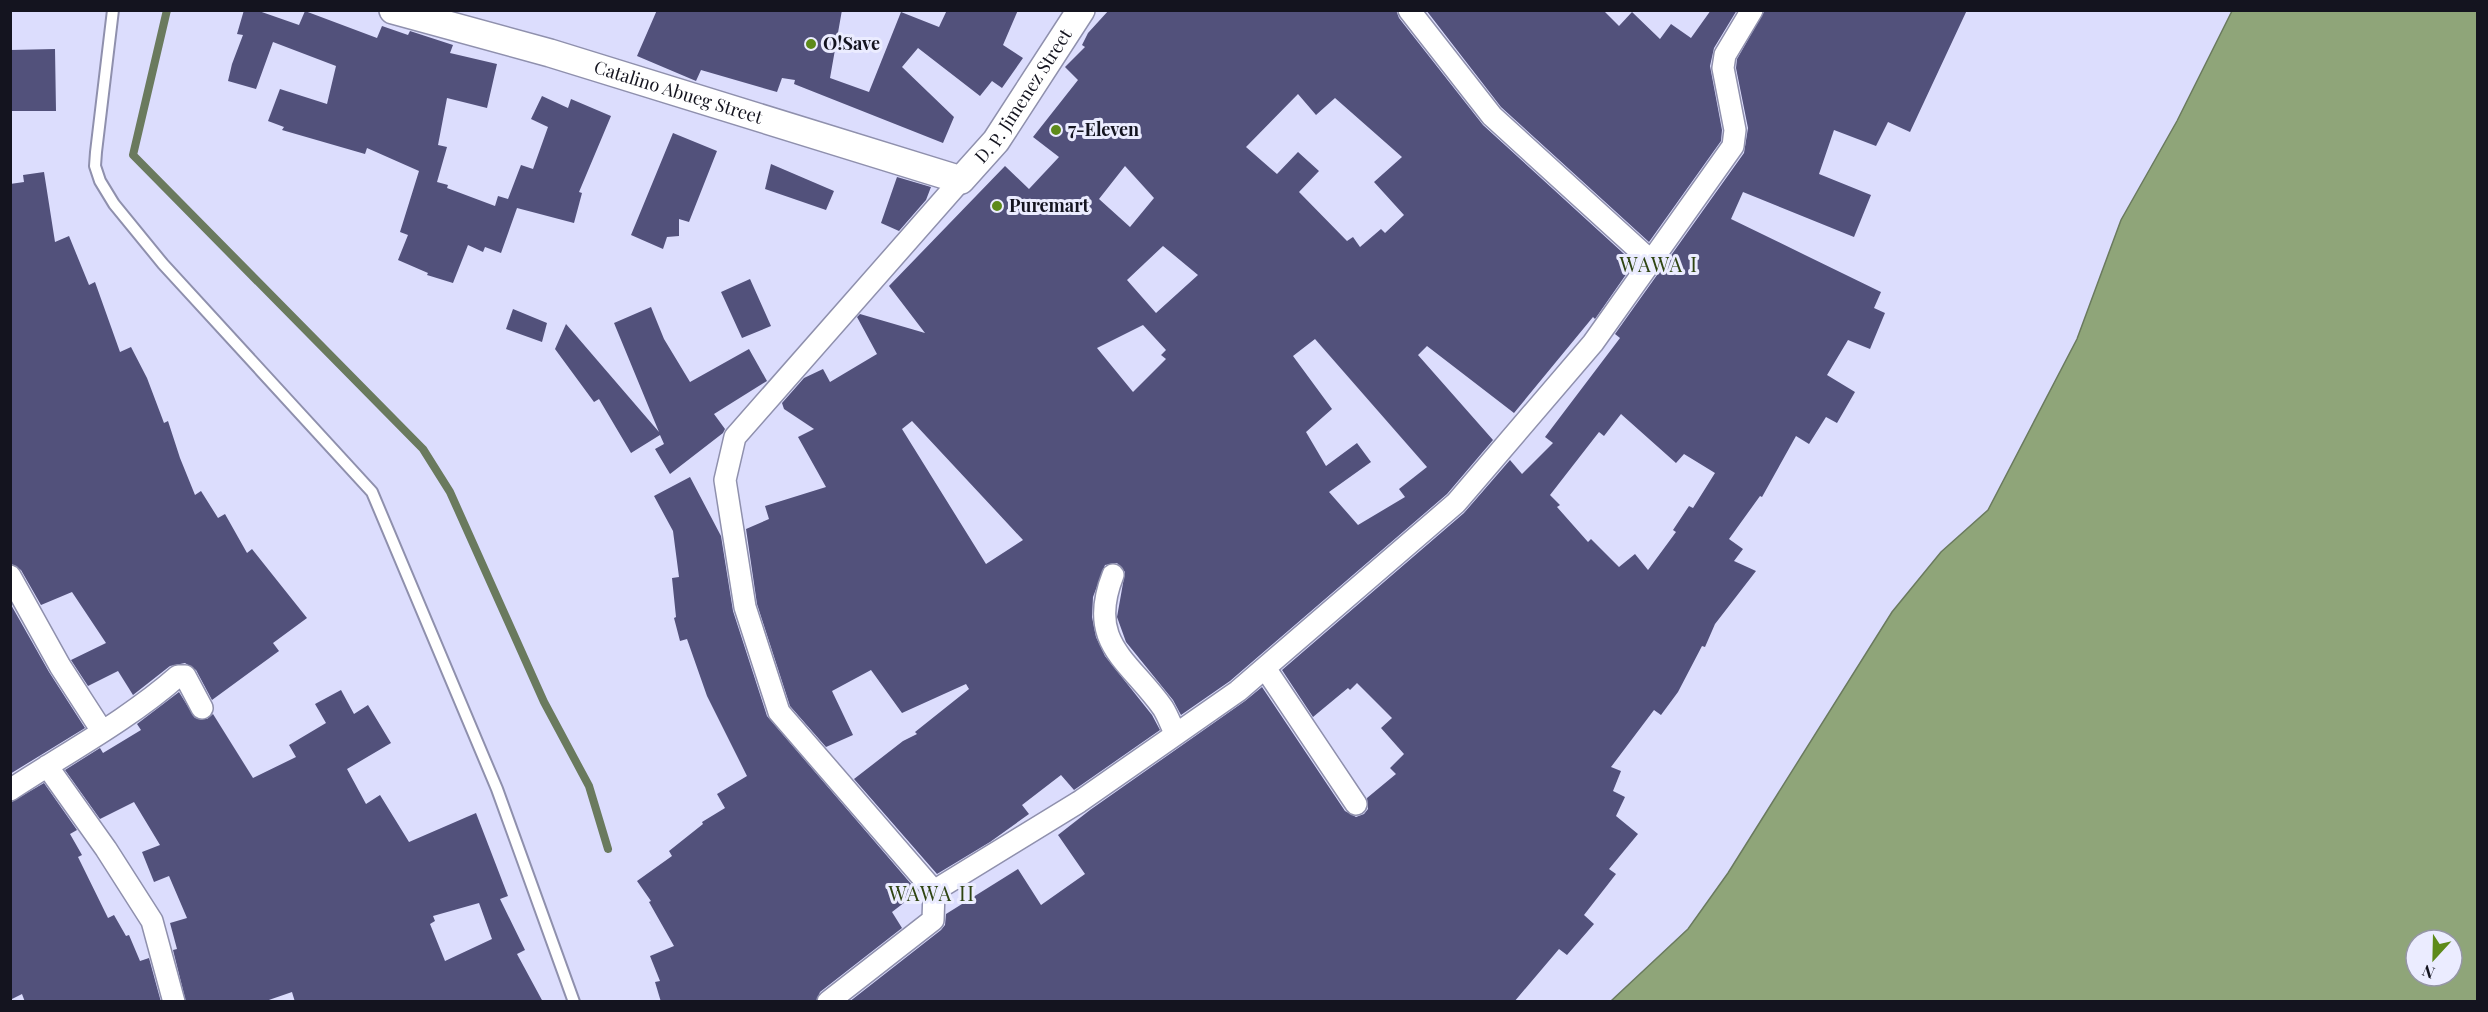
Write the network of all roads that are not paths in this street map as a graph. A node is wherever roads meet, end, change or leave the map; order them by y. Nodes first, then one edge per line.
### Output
1 (113, 10) edge
2 (393, 10) edge
3 (1081, 10) edge
4 (1409, 10) edge
5 (1752, 10) edge
6 (961, 180) junction
7 (1651, 261) junction
8 (1113, 575) dead end
9 (10, 576) edge
10 (1265, 668) junction
11 (202, 708) dead end
12 (102, 731) junction
13 (1175, 733) junction
14 (47, 766) junction
15 (10, 790) edge
16 (1356, 804) dead end
17 (934, 891) junction
18 (174, 1002) edge
19 (574, 1002) edge
20 (828, 1002) edge

1 - 19 lane
2 - 6 street, Catalino Abueg Street
3 - 6 street, D. P. Jimenez Street
4 - 7 street
5 - 7 street
6 - 17 street
7 - 10 street
8 - 13 street
9 - 12 street
10 - 13 street
10 - 16 street
11 - 12 street
12 - 14 street
13 - 17 street
14 - 15 street
14 - 18 street
17 - 20 street

